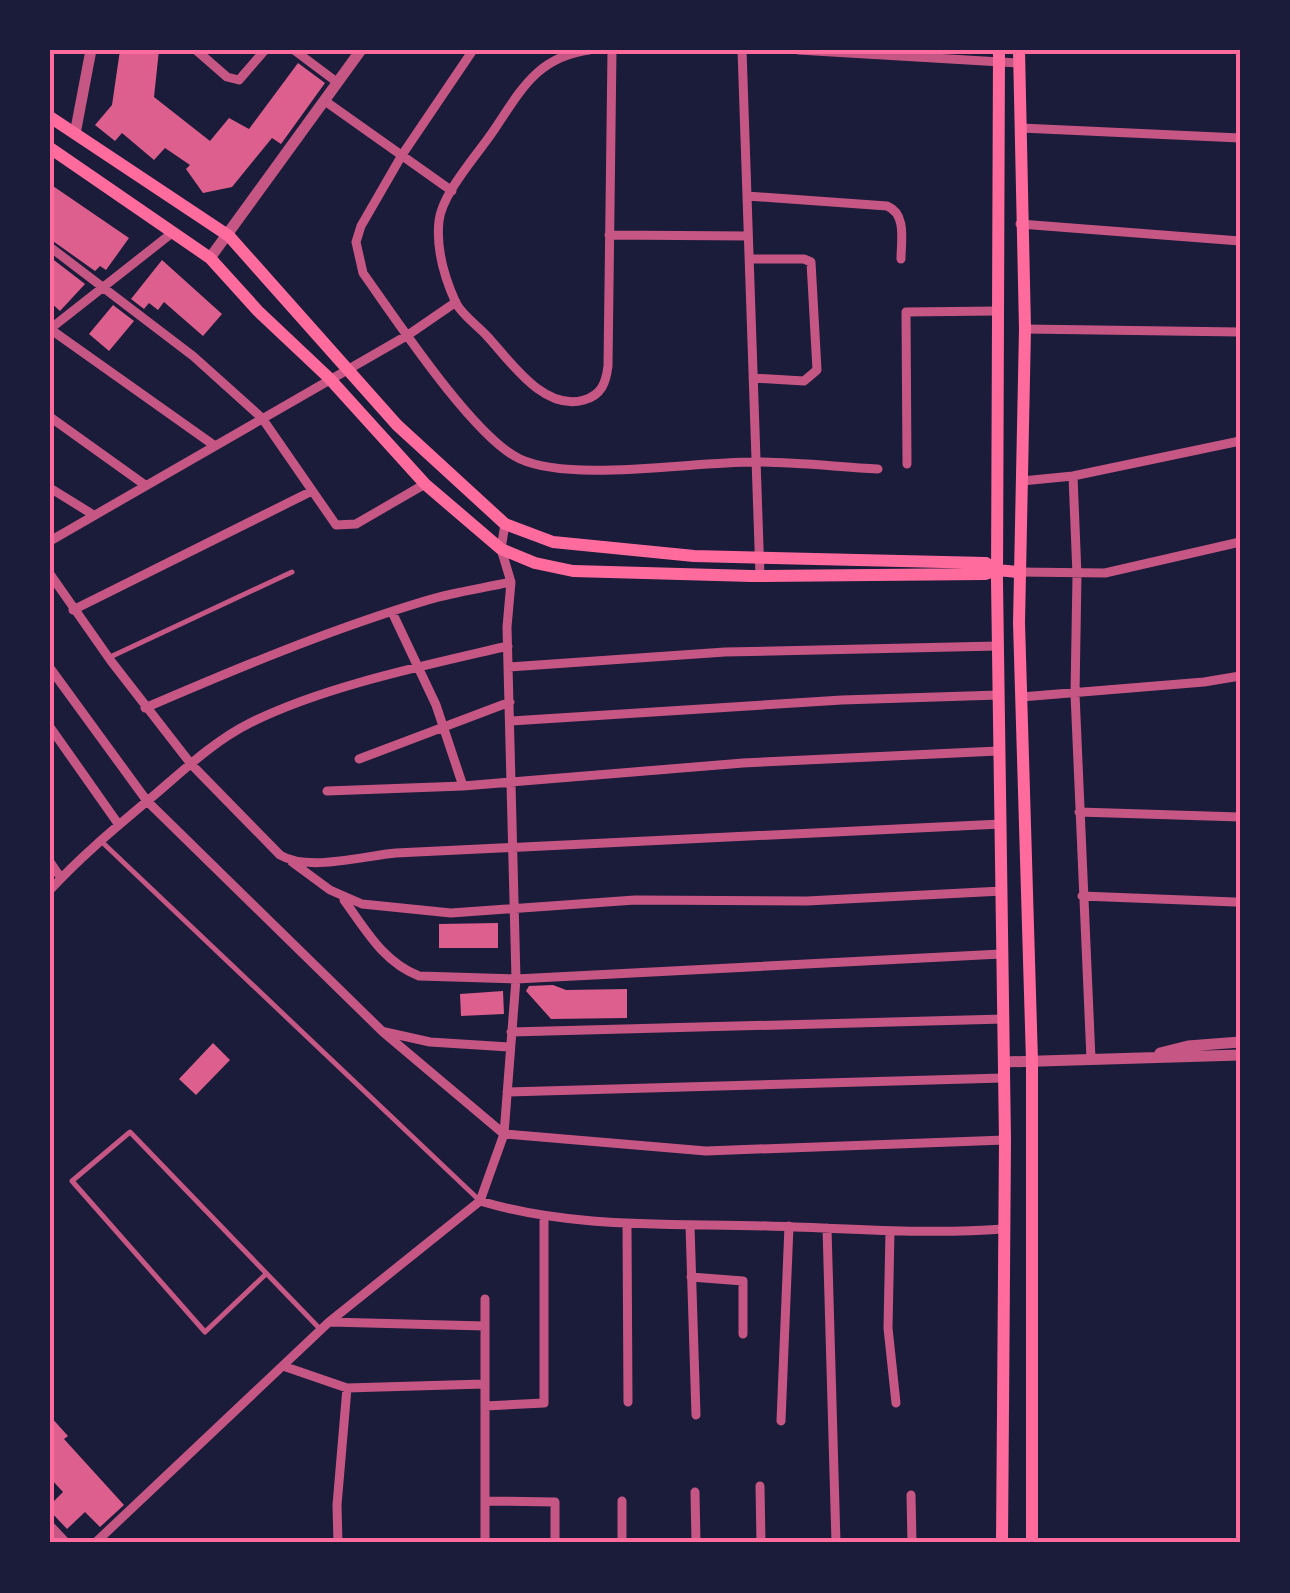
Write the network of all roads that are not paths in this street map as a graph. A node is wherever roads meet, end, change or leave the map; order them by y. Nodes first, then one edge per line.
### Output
1 (91, 50) edge
2 (196, 50) edge
3 (265, 50) edge
4 (294, 50) edge
5 (361, 50) edge
6 (473, 50) edge
7 (589, 50) edge
8 (612, 50) edge
9 (742, 50) edge
10 (798, 50) edge
11 (900, 52) edge
12 (999, 56) edge
13 (1019, 56) edge
14 (338, 83) junction
15 (325, 101) junction
16 (50, 116) edge
17 (1021, 128) junction
18 (75, 134) junction
19 (1240, 138) edge
20 (50, 148) edge
21 (402, 154) junction
22 (452, 191) junction
23 (747, 196) junction
24 (1020, 224) junction
25 (172, 233) junction
26 (609, 235) junction
27 (229, 236) junction
28 (748, 236) junction
29 (1240, 241) edge
30 (50, 248) edge
31 (210, 258) junction
32 (749, 258) junction
33 (901, 259) dead end
34 (104, 286) junction
35 (456, 302) junction
36 (997, 311) junction
37 (50, 329) edge
38 (1025, 329) junction
39 (1240, 332) edge
40 (408, 335) junction
41 (347, 368) junction
42 (329, 378) junction
43 (753, 378) junction
44 (50, 417) edge
45 (262, 418) junction
46 (1240, 442) edge
47 (216, 446) junction
48 (756, 462) junction
49 (907, 464) dead end
50 (878, 469) dead end
51 (1074, 476) junction
52 (1022, 481) junction
53 (425, 484) junction
54 (145, 485) junction
55 (50, 488) edge
56 (310, 492) junction
57 (92, 514) junction
58 (505, 524) junction
59 (50, 541) edge
60 (1240, 542) edge
61 (501, 550) junction
62 (760, 559) junction
63 (997, 570) junction
64 (292, 572) dead end
65 (1018, 572) junction
66 (50, 574) edge
67 (1077, 575) junction
68 (760, 576) junction
69 (511, 582) junction
70 (74, 610) junction
71 (392, 612) junction
72 (508, 646) junction
73 (998, 646) junction
74 (108, 658) junction
75 (418, 667) junction
76 (509, 667) junction
77 (50, 668) edge
78 (1240, 676) edge
79 (1075, 694) junction
80 (998, 695) junction
81 (1021, 697) junction
82 (510, 702) junction
83 (145, 708) junction
84 (511, 721) junction
85 (444, 726) junction
86 (50, 727) edge
87 (998, 752) junction
88 (359, 759) dead end
89 (190, 764) junction
90 (512, 782) junction
91 (463, 786) junction
92 (327, 791) dead end
93 (147, 801) junction
94 (1079, 812) junction
95 (1240, 817) edge
96 (119, 824) junction
97 (1001, 824) junction
98 (100, 840) junction
99 (507, 849) junction
100 (289, 860) junction
101 (50, 862) edge
102 (61, 878) junction
103 (50, 890) edge
104 (1002, 891) junction
105 (342, 896) junction
106 (1082, 896) junction
107 (1236, 902) dead end
108 (515, 908) junction
109 (1001, 954) junction
110 (516, 979) junction
111 (1004, 1018) junction
112 (383, 1032) junction
113 (511, 1032) junction
114 (1240, 1042) edge
115 (510, 1047) junction
116 (1146, 1056) junction
117 (1240, 1056) edge
118 (1091, 1059) junction
119 (1004, 1062) junction
120 (1032, 1062) junction
121 (1003, 1078) junction
122 (507, 1092) junction
123 (504, 1134) junction
124 (1005, 1140) junction
125 (480, 1201) junction
126 (544, 1217) junction
127 (626, 1224) junction
128 (690, 1226) junction
129 (789, 1226) junction
130 (827, 1228) junction
131 (1003, 1229) junction
132 (890, 1231) junction
133 (266, 1274) junction
134 (691, 1277) junction
135 (485, 1299) dead end
136 (329, 1322) junction
137 (485, 1326) junction
138 (321, 1330) junction
139 (743, 1334) dead end
140 (283, 1366) junction
141 (484, 1384) junction
142 (347, 1388) junction
143 (628, 1402) dead end
144 (896, 1403) dead end
145 (484, 1406) junction
146 (696, 1414) dead end
147 (781, 1422) dead end
148 (760, 1486) dead end
149 (695, 1492) dead end
150 (911, 1495) dead end
151 (485, 1501) junction
152 (622, 1501) dead end
153 (50, 1527) edge
154 (65, 1543) edge
155 (96, 1543) edge
156 (338, 1543) edge
157 (485, 1543) edge
158 (555, 1543) edge
159 (622, 1543) edge
160 (696, 1543) edge
161 (760, 1543) edge
162 (836, 1543) edge
163 (912, 1543) edge
164 (1002, 1543) edge
165 (1032, 1543) edge

1 - 18 street
2 - 3 street
4 - 14 street
5 - 14 street
6 - 21 street
7 - 22 street
8 - 26 street
9 - 23 street
10 - 11 street
11 - 12 street
12 - 13 street
12 - 36 main road
13 - 17 main road
14 - 15 street
15 - 21 street
15 - 27 street
16 - 18 main road
17 - 19 street
17 - 24 main road
18 - 27 main road
20 - 25 main road
21 - 22 street
21 - 40 street
22 - 35 street
23 - 28 street
23 - 33 street
24 - 29 street
24 - 38 main road
25 - 31 main road
25 - 34 street
26 - 28 street
26 - 35 street
27 - 31 street
27 - 41 main road
28 - 32 street
30 - 34 street
31 - 42 main road
32 - 43 street
32 - 43 street
34 - 37 street
34 - 45 street
35 - 40 street
36 - 49 street
36 - 63 main road
37 - 47 street
38 - 39 street
38 - 52 main road
40 - 41 street
40 - 48 street
41 - 42 street
41 - 58 main road
42 - 45 street
42 - 53 main road
43 - 48 street
44 - 54 street
45 - 47 street
45 - 56 street
46 - 51 street
47 - 54 street
48 - 50 street
48 - 62 street
51 - 52 street
51 - 67 street
52 - 65 main road
53 - 56 street
53 - 61 main road
54 - 57 street
55 - 57 street
56 - 70 street
57 - 59 street
58 - 61 street
58 - 62 main road
60 - 67 street
61 - 68 main road
61 - 69 street
62 - 63 main road
62 - 68 street
63 - 65 main road
63 - 68 main road
63 - 73 main road
64 - 74 lane
65 - 67 street
65 - 81 main road
66 - 70 street
67 - 79 street
69 - 71 street
69 - 72 street
70 - 74 street
71 - 75 street
71 - 83 street
72 - 75 street
72 - 76 street
73 - 76 street
73 - 80 main road
74 - 83 street
75 - 85 street
75 - 89 street
76 - 82 street
77 - 93 street
78 - 79 street
79 - 81 street
79 - 94 street
80 - 84 street
80 - 87 main road
81 - 120 main road
82 - 84 street
82 - 85 street
83 - 89 street
84 - 90 street
85 - 88 street
85 - 91 street
86 - 96 street
87 - 90 street
87 - 97 main road
89 - 93 street
89 - 100 street
90 - 91 street
90 - 99 street
91 - 92 street
93 - 96 street
93 - 112 street
94 - 95 street
94 - 106 street
96 - 98 street
97 - 99 street
97 - 104 main road
98 - 102 street
98 - 125 lane
99 - 100 street
99 - 108 street
100 - 105 street
101 - 102 street
102 - 103 street
104 - 108 street
104 - 109 main road
105 - 108 street
105 - 110 street
106 - 107 street
106 - 118 street
108 - 110 street
109 - 110 street
109 - 111 main road
110 - 113 street
111 - 113 street
111 - 119 main road
112 - 115 street
112 - 123 street
113 - 115 street
114 - 116 street
115 - 122 street
116 - 117 street
116 - 118 street
118 - 120 street
119 - 120 street
119 - 121 main road
120 - 165 main road
121 - 122 street
121 - 124 main road
122 - 123 street
123 - 124 street
123 - 125 street
124 - 131 main road
125 - 126 street
125 - 136 street
126 - 127 street
126 - 145 street
127 - 128 street
127 - 143 street
128 - 129 street
128 - 134 street
129 - 130 street
129 - 147 street
130 - 132 street
130 - 162 street
131 - 132 street
131 - 164 main road
132 - 144 street
133 - 133 lane
133 - 138 lane
134 - 139 street
134 - 146 street
135 - 137 street
136 - 137 street
136 - 138 street
137 - 141 street
138 - 140 street
140 - 142 street
140 - 155 street
141 - 142 street
141 - 145 street
142 - 156 street
145 - 151 street
148 - 161 street
149 - 160 street
150 - 163 street
151 - 157 street
151 - 158 street
152 - 159 street
153 - 154 street

